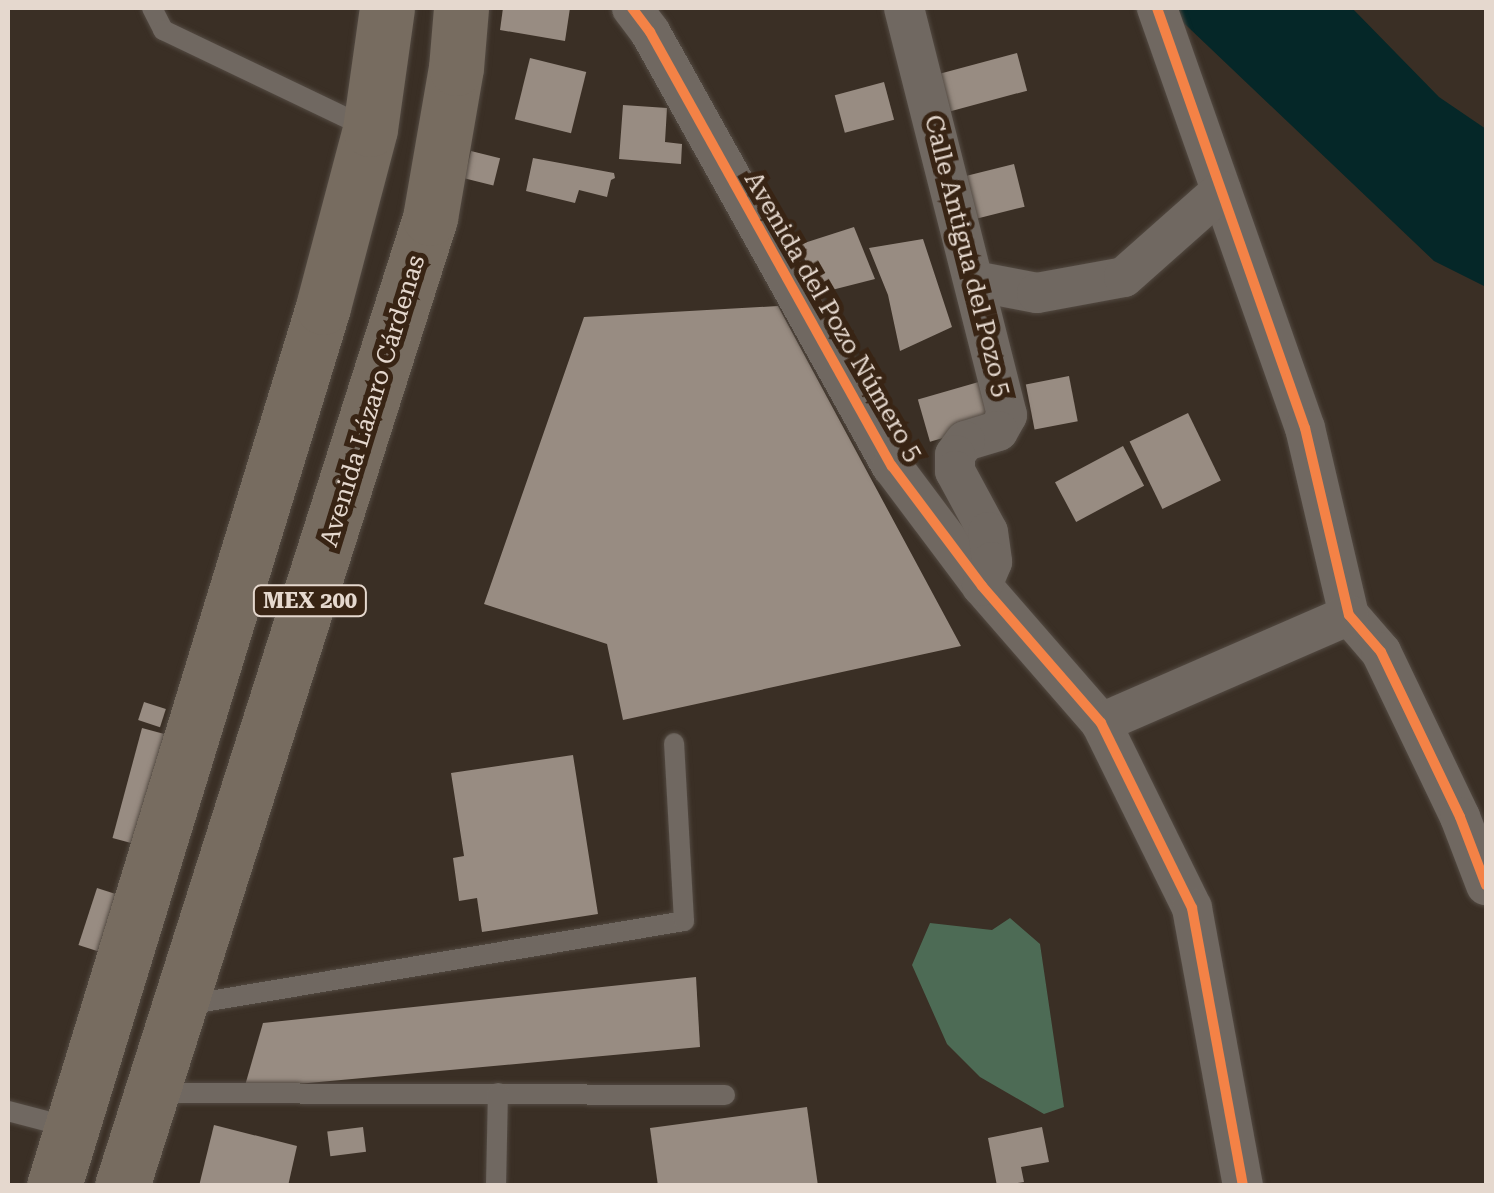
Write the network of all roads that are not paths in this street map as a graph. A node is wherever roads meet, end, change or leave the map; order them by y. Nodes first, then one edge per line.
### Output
1 (152, 8) edge
2 (388, 8) edge
3 (461, 8) edge
4 (632, 8) edge
5 (904, 8) edge
6 (1157, 8) edge
7 (370, 128) junction
8 (1221, 191) junction
9 (974, 281) junction
10 (982, 586) junction
11 (1349, 614) junction
12 (1101, 723) junction
13 (674, 743) dead end
14 (1486, 885) edge
15 (179, 1006) junction
16 (151, 1093) junction
17 (498, 1093) junction
18 (725, 1094) dead end
19 (8, 1110) edge
20 (71, 1128) junction
21 (54, 1186) edge
22 (122, 1186) edge
23 (496, 1186) edge
24 (1243, 1186) edge

1 - 7 lane
2 - 7 main road, MEX 200
3 - 15 main road, Avenida Lázaro Cárdenas / MEX 200
4 - 10 street, Avenida del Pozo Número 5
5 - 9 street, Calle Antigua del Pozo 5
6 - 8 street
7 - 20 main road, MEX 200
8 - 9 street
8 - 11 street
9 - 10 street, Calle Antigua del Pozo 5
10 - 12 street, Avenida del Pozo Número 5
11 - 12 street
11 - 14 street
12 - 24 street, Avenida del Pozo Número 5
13 - 15 lane
15 - 16 main road, Avenida Lázaro Cárdenas / MEX 200
16 - 17 lane
16 - 22 main road, Avenida Lázaro Cárdenas / MEX 200
17 - 18 lane
17 - 23 lane
19 - 20 lane
20 - 21 main road, MEX 200

